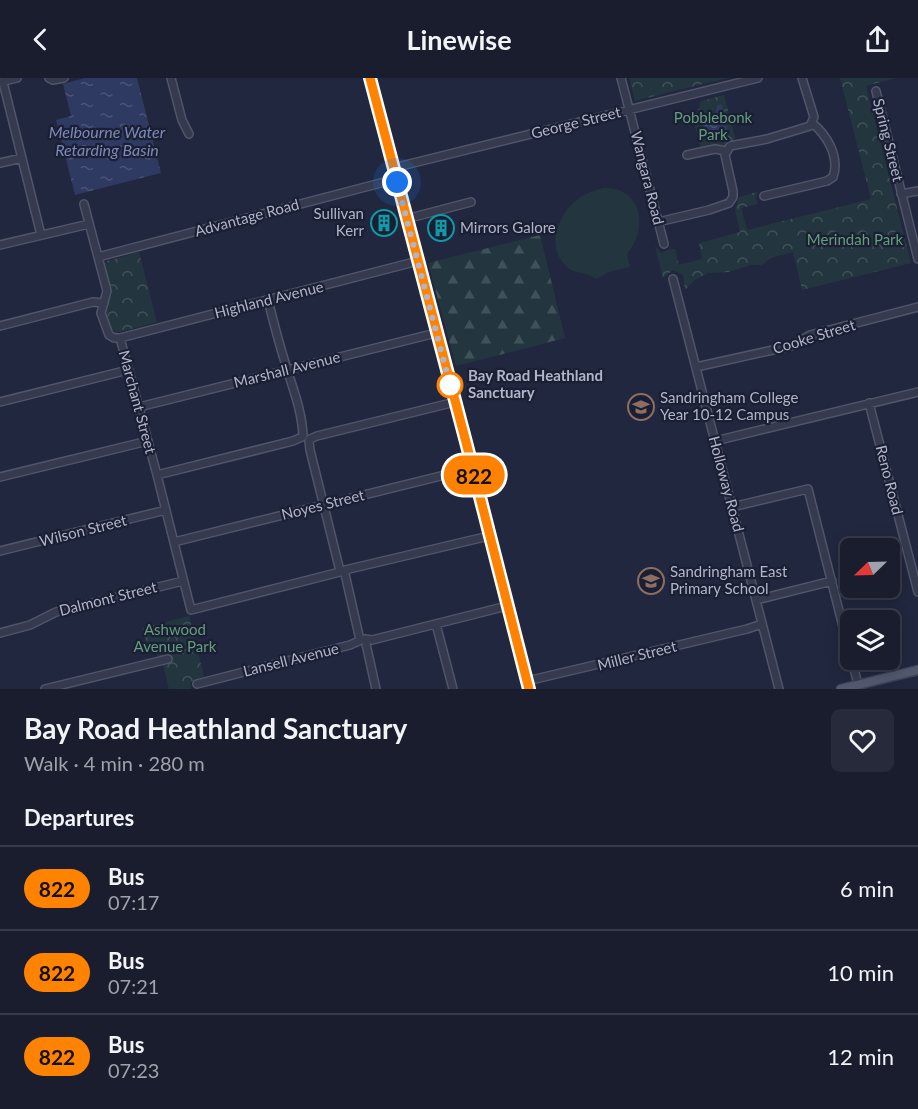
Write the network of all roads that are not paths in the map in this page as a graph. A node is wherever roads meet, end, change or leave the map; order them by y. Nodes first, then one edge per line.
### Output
1 (17, 78) edge
2 (64, 78) edge
3 (171, 78) edge
4 (370, 78) edge
5 (621, 78) edge
6 (758, 78) edge
7 (802, 78) edge
8 (50, 79) edge
9 (1, 82) edge
10 (876, 91) dead end
11 (630, 110) junction
12 (813, 123) junction
13 (189, 134) dead end
14 (726, 151) junction
15 (687, 155) dead end
16 (22, 158) junction
17 (0, 163) edge
18 (393, 168) junction
19 (396, 179) junction
20 (918, 192) edge
21 (764, 196) dead end
22 (902, 196) junction
23 (471, 202) dead end
24 (84, 204) dead end
25 (406, 219) junction
26 (658, 222) junction
27 (89, 224) junction
28 (42, 235) junction
29 (664, 244) dead end
30 (0, 245) edge
31 (98, 257) junction
32 (918, 259) edge
33 (418, 261) junction
34 (673, 279) dead end
35 (268, 300) junction
36 (102, 306) junction
37 (917, 308) edge
38 (0, 326) edge
39 (436, 333) junction
40 (120, 338) junction
41 (696, 369) junction
42 (128, 370) junction
43 (288, 370) junction
44 (918, 392) edge
45 (0, 402) edge
46 (455, 402) junction
47 (869, 403) junction
48 (139, 407) junction
49 (307, 438) junction
50 (148, 441) junction
51 (715, 441) junction
52 (473, 468) junction
53 (157, 475) junction
54 (0, 477) edge
55 (324, 505) junction
56 (732, 507) junction
57 (166, 510) junction
58 (489, 536) junction
59 (174, 542) junction
60 (0, 551) edge
61 (343, 572) junction
62 (183, 581) junction
63 (832, 581) junction
64 (918, 592) edge
65 (756, 600) junction
66 (507, 606) junction
67 (840, 613) edge
68 (436, 624) junction
69 (762, 626) junction
70 (0, 633) edge
71 (364, 643) junction
72 (168, 659) dead end
73 (854, 670) edge
74 (918, 670) edge
75 (197, 684) dead end
76 (528, 685) edge
77 (858, 685) junction
78 (45, 689) edge
79 (376, 689) edge
80 (453, 689) edge
81 (779, 689) edge
82 (841, 689) edge

1 - 9 street
2 - 8 street
3 - 13 street
4 - 18 main road
5 - 11 street, Wangara Road
6 - 11 street, George Street
7 - 12 street
9 - 16 street
10 - 22 street, Spring Street
11 - 18 street, George Street
11 - 26 street, Wangara Road
12 - 14 street
12 - 21 street
14 - 15 street
14 - 26 street
16 - 17 street
16 - 28 street
18 - 19 main road
19 - 25 main road
19 - 31 street, Advantage Road
20 - 22 street
22 - 32 street, Spring Street
23 - 25 street
24 - 27 street, Marchant Street
25 - 33 main road
26 - 29 street, Wangara Road
27 - 28 street
27 - 31 street, Marchant Street
28 - 30 street
31 - 36 street, Marchant Street
33 - 35 street, Highland Avenue
33 - 39 main road
34 - 41 street, Holloway Road
35 - 40 street, Highland Avenue
35 - 43 street
36 - 38 street
36 - 40 street, Marchant Street
37 - 41 street, Cooke Street
39 - 43 street, Marshall Avenue
39 - 46 main road
40 - 42 street, Marchant Street
41 - 51 street, Holloway Road
42 - 45 street
42 - 48 street, Marchant Street
43 - 48 street, Marshall Avenue
43 - 49 street
44 - 47 street
46 - 49 street
46 - 52 main road
47 - 51 street
47 - 64 street, Reno Road
48 - 50 street, Marchant Street
49 - 53 street
49 - 55 street
50 - 53 street, Marchant Street
50 - 54 street
51 - 56 street, Holloway Road
52 - 55 street, Noyes Street
52 - 58 main road
53 - 57 street, Marchant Street
55 - 59 street, Noyes Street
55 - 61 street
56 - 63 street
56 - 65 street, Holloway Road
57 - 59 street, Marchant Street
57 - 60 street, Wilson Street
58 - 61 street
58 - 66 main road
59 - 62 street, Marchant Street
61 - 62 street, Marchant Street
61 - 71 street
62 - 70 street, Dalmont Street
63 - 65 street
63 - 67 street
65 - 69 street, Holloway Road
66 - 68 street, Lansell Avenue
66 - 76 main road
68 - 71 street, Lansell Avenue
68 - 80 street
69 - 76 street, Miller Street
69 - 81 street, Holloway Road
71 - 75 street, Lansell Avenue
71 - 79 street
72 - 78 street
73 - 77 street
74 - 77 main road
77 - 82 main road

